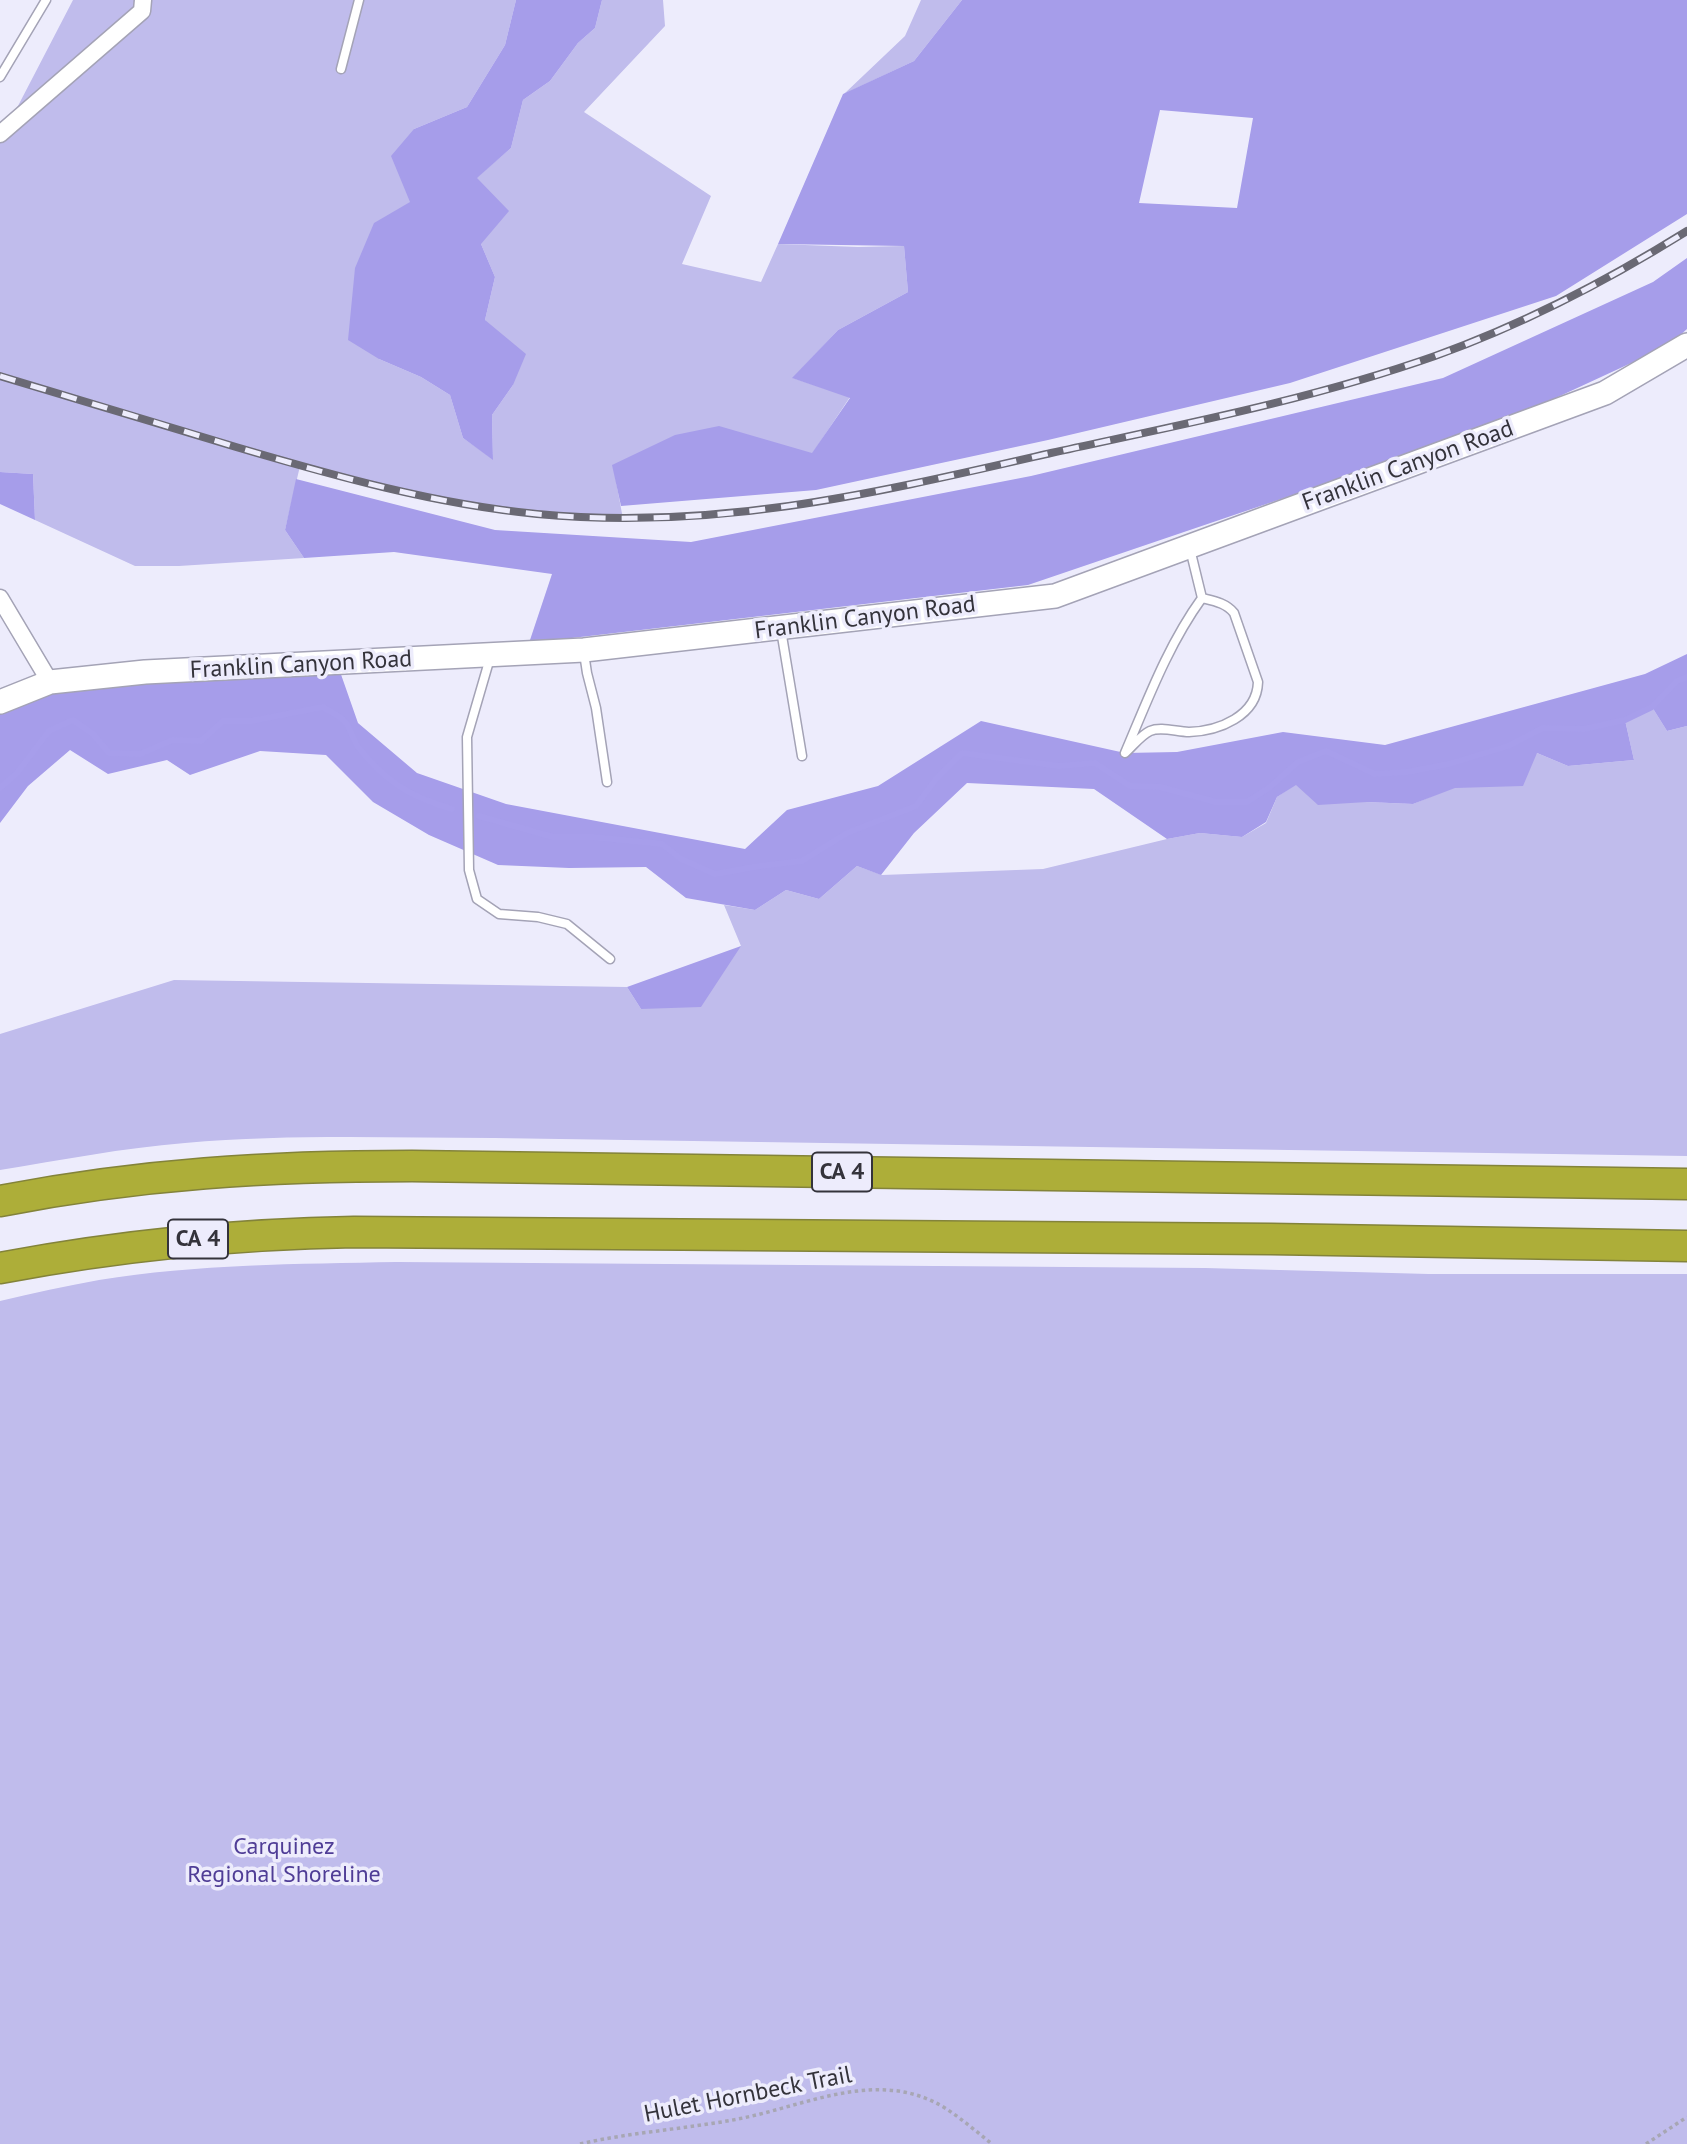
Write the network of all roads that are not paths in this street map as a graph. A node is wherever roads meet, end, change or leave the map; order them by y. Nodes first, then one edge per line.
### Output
1 (46, 0) edge
2 (359, 0) edge
3 (142, 6) edge
4 (341, 69) dead end
5 (0, 77) edge
6 (0, 134) edge
7 (1687, 345) edge
8 (1189, 546) junction
9 (0, 598) edge
10 (1202, 598) junction
11 (781, 627) junction
12 (584, 650) junction
13 (491, 656) junction
14 (50, 682) junction
15 (0, 702) edge
16 (802, 756) dead end
17 (607, 782) dead end
18 (610, 959) dead end
19 (1687, 1184) edge
20 (0, 1201) edge
21 (1687, 1246) edge
22 (0, 1268) edge

1 - 5 lane
2 - 4 lane
3 - 6 street
7 - 8 street, Franklin Canyon Road
8 - 10 lane
8 - 11 street, Franklin Canyon Road
9 - 14 street
10 - 10 lane
11 - 12 street, Franklin Canyon Road
11 - 16 lane
12 - 13 street, Franklin Canyon Road
12 - 17 lane
13 - 14 street, Franklin Canyon Road
13 - 18 lane
14 - 15 street, Franklin Canyon Road
19 - 20 highway, CA 4
21 - 22 highway, CA 4

